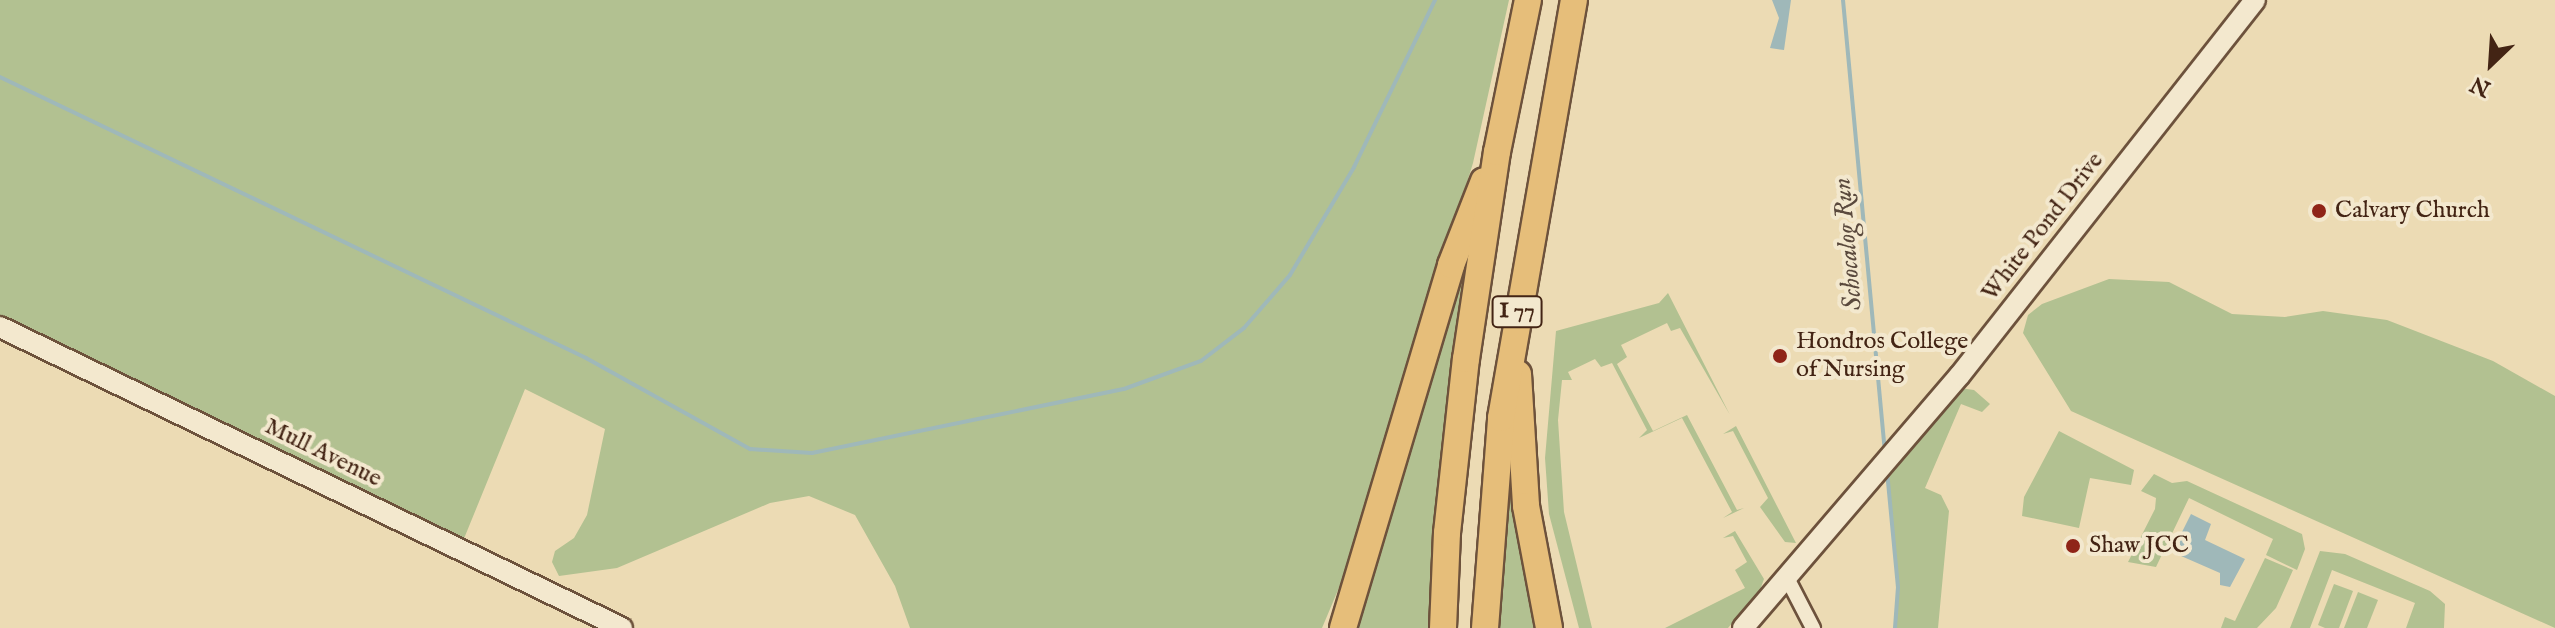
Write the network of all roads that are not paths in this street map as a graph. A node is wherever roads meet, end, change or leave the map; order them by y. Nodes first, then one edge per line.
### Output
1 (1528, 0) edge
2 (1574, 0) edge
3 (2255, 0) edge
4 (1497, 152) junction
5 (0, 327) edge
6 (1515, 327) junction
7 (1786, 576) junction
8 (1352, 594) junction
9 (622, 628) edge
10 (1332, 628) edge
11 (1343, 628) edge
12 (1443, 628) edge
13 (1485, 628) edge
14 (1549, 628) edge
15 (1743, 628) edge
16 (1813, 628) edge

1 - 4 highway, I 77
2 - 6 highway, I 77
3 - 7 street, White Pond Drive
4 - 8 highway
4 - 12 highway, I 77
5 - 9 street, Mull Avenue
6 - 13 highway, I 77
6 - 14 highway
7 - 15 street, White Pond Drive
7 - 16 street
8 - 10 highway
8 - 11 highway

